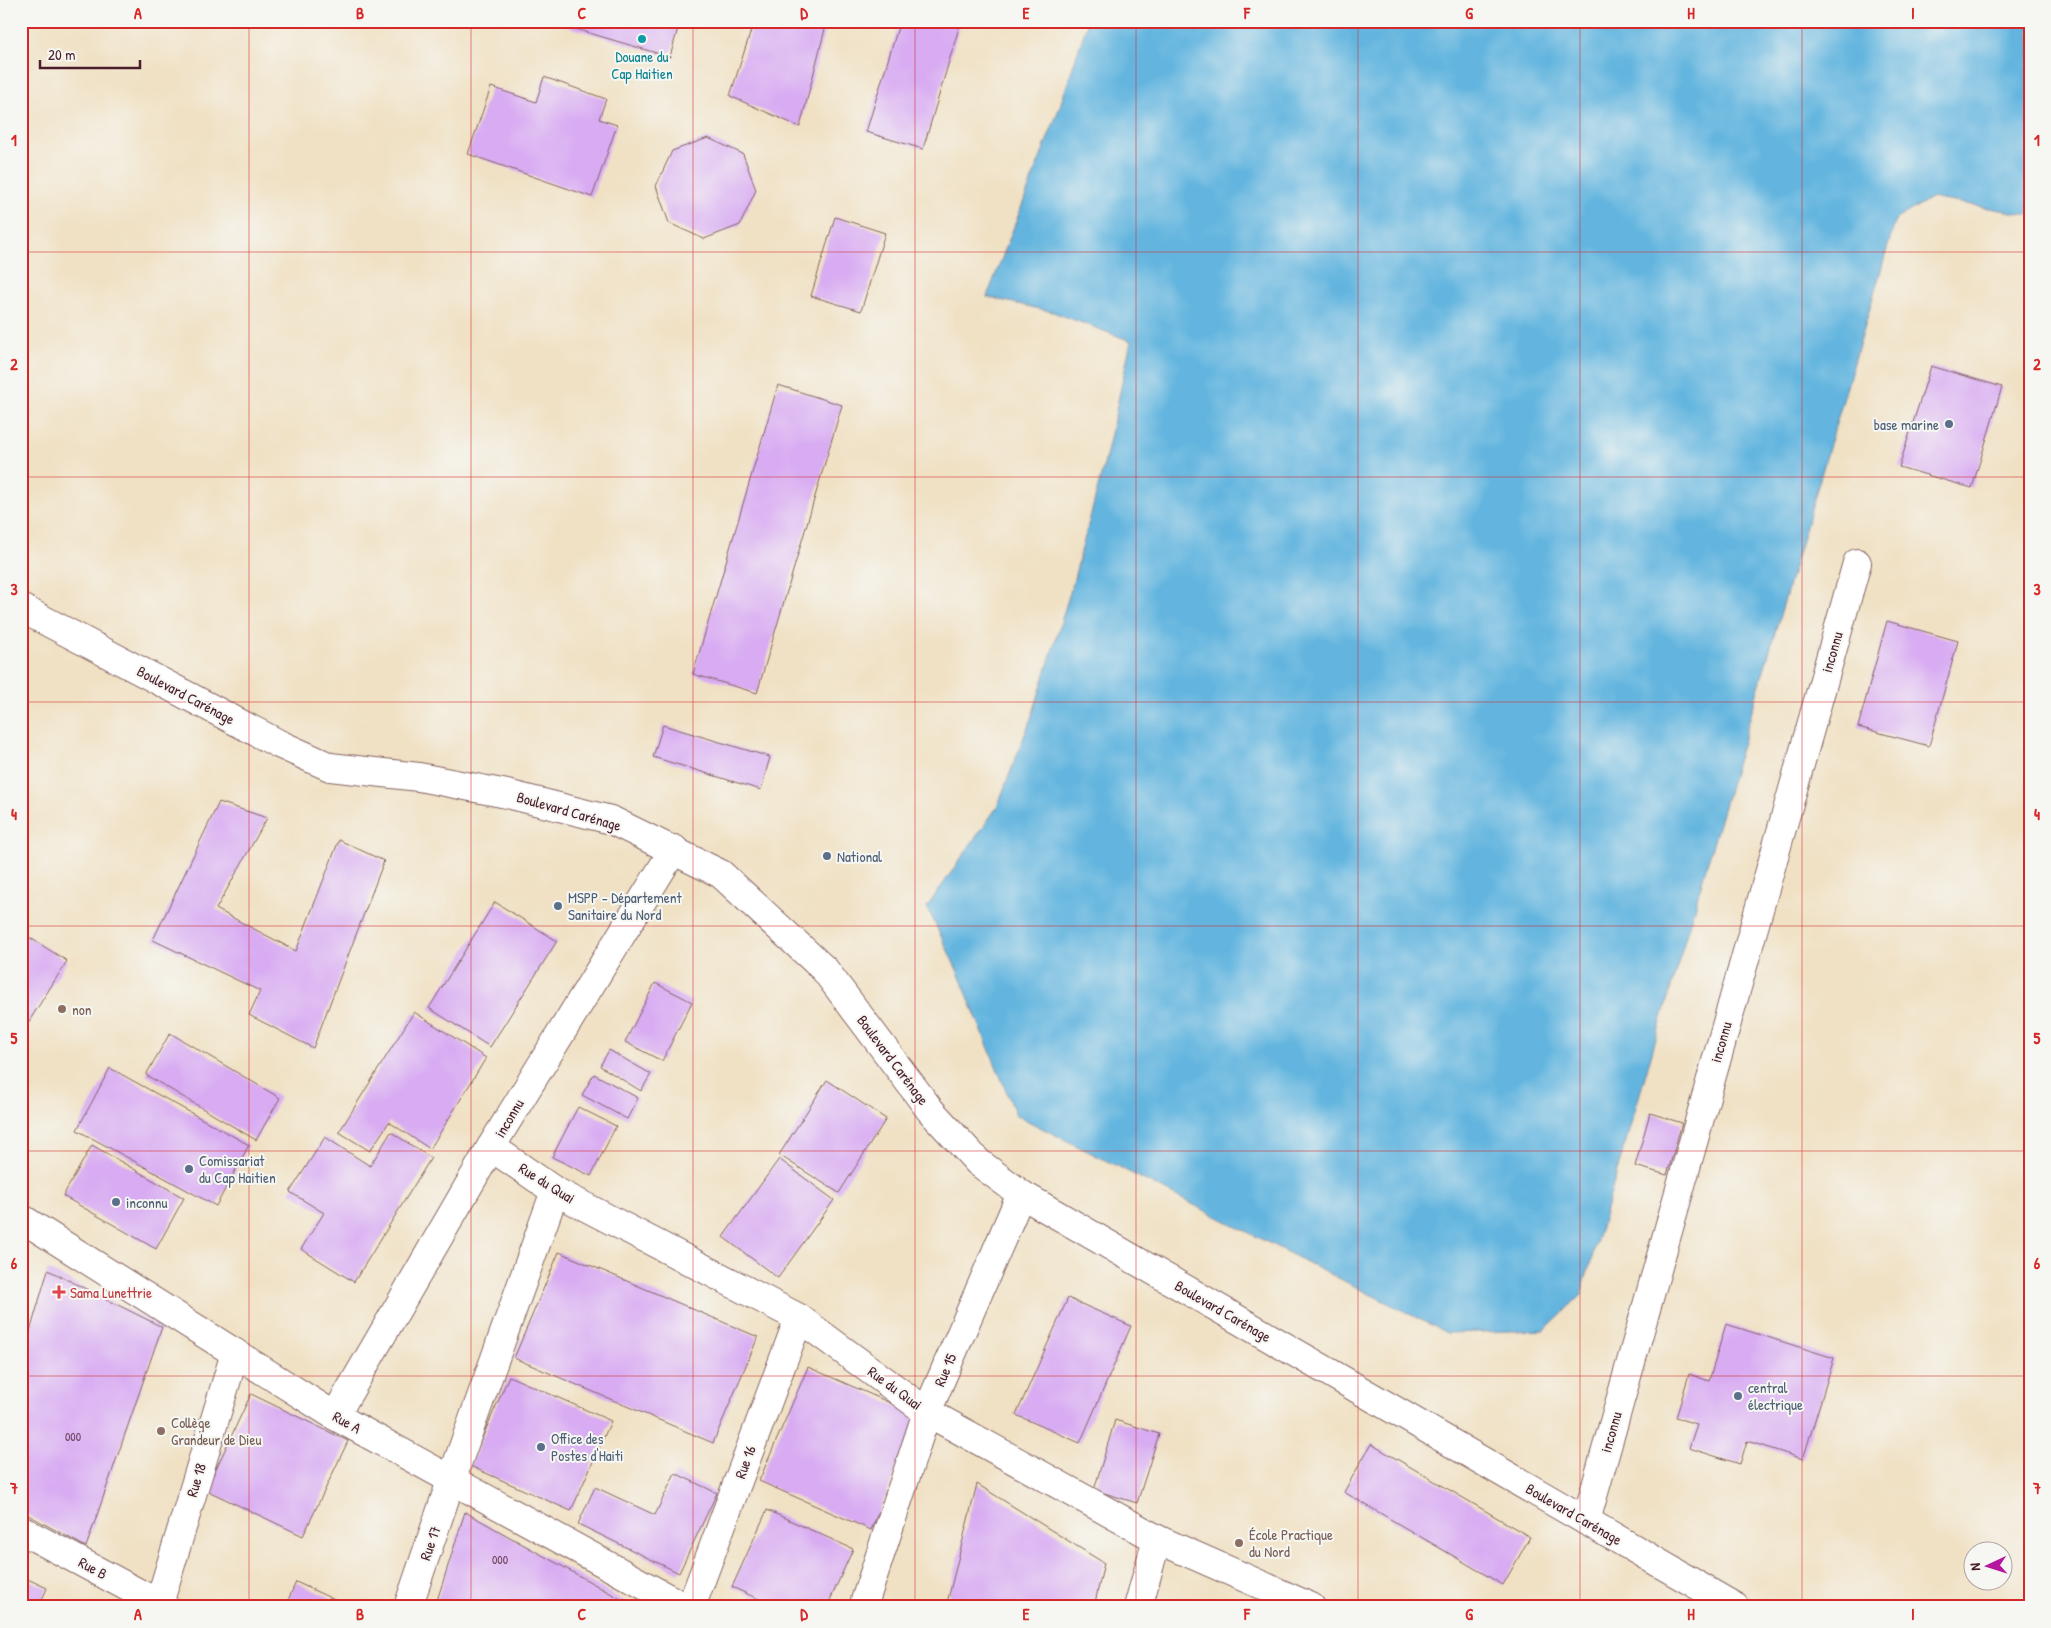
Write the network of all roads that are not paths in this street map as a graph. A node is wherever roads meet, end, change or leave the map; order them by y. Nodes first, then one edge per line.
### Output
1 (1857, 563) dead end
2 (21, 608) edge
3 (674, 849) junction
4 (491, 1147) junction
5 (555, 1191) junction
6 (1021, 1194) junction
7 (21, 1218) edge
8 (799, 1318) junction
9 (235, 1353) junction
10 (927, 1412) junction
11 (335, 1416) junction
12 (452, 1478) junction
13 (1586, 1521) junction
14 (21, 1530) edge
15 (1157, 1539) junction
16 (161, 1606) edge
17 (408, 1607) edge
18 (684, 1607) edge
19 (691, 1607) edge
20 (862, 1607) edge
21 (1138, 1607) edge
22 (1311, 1607) edge
23 (1735, 1607) edge

1 - 13 street, inconnu
2 - 3 street, Boulevard Carénage
3 - 4 street, inconnu
3 - 6 street, Boulevard Carénage
4 - 5 street, Rue du Quai
4 - 11 street, inconnu
5 - 8 street, Rue du Quai
5 - 12 street
6 - 10 street, Rue 15
6 - 13 street, Boulevard Carénage
7 - 9 street, Rue A
8 - 10 street, Rue du Quai
8 - 19 street, Rue 16
9 - 11 street, Rue A
9 - 16 street, Rue 18
10 - 15 street, Rue du Quai
10 - 20 street, Rue 15
11 - 12 street, Rue A
12 - 17 street, Rue 17
12 - 18 street, Rue A
13 - 23 street, Boulevard Carénage
14 - 16 street, Rue B
15 - 21 street
15 - 22 street, Rue du Quai

